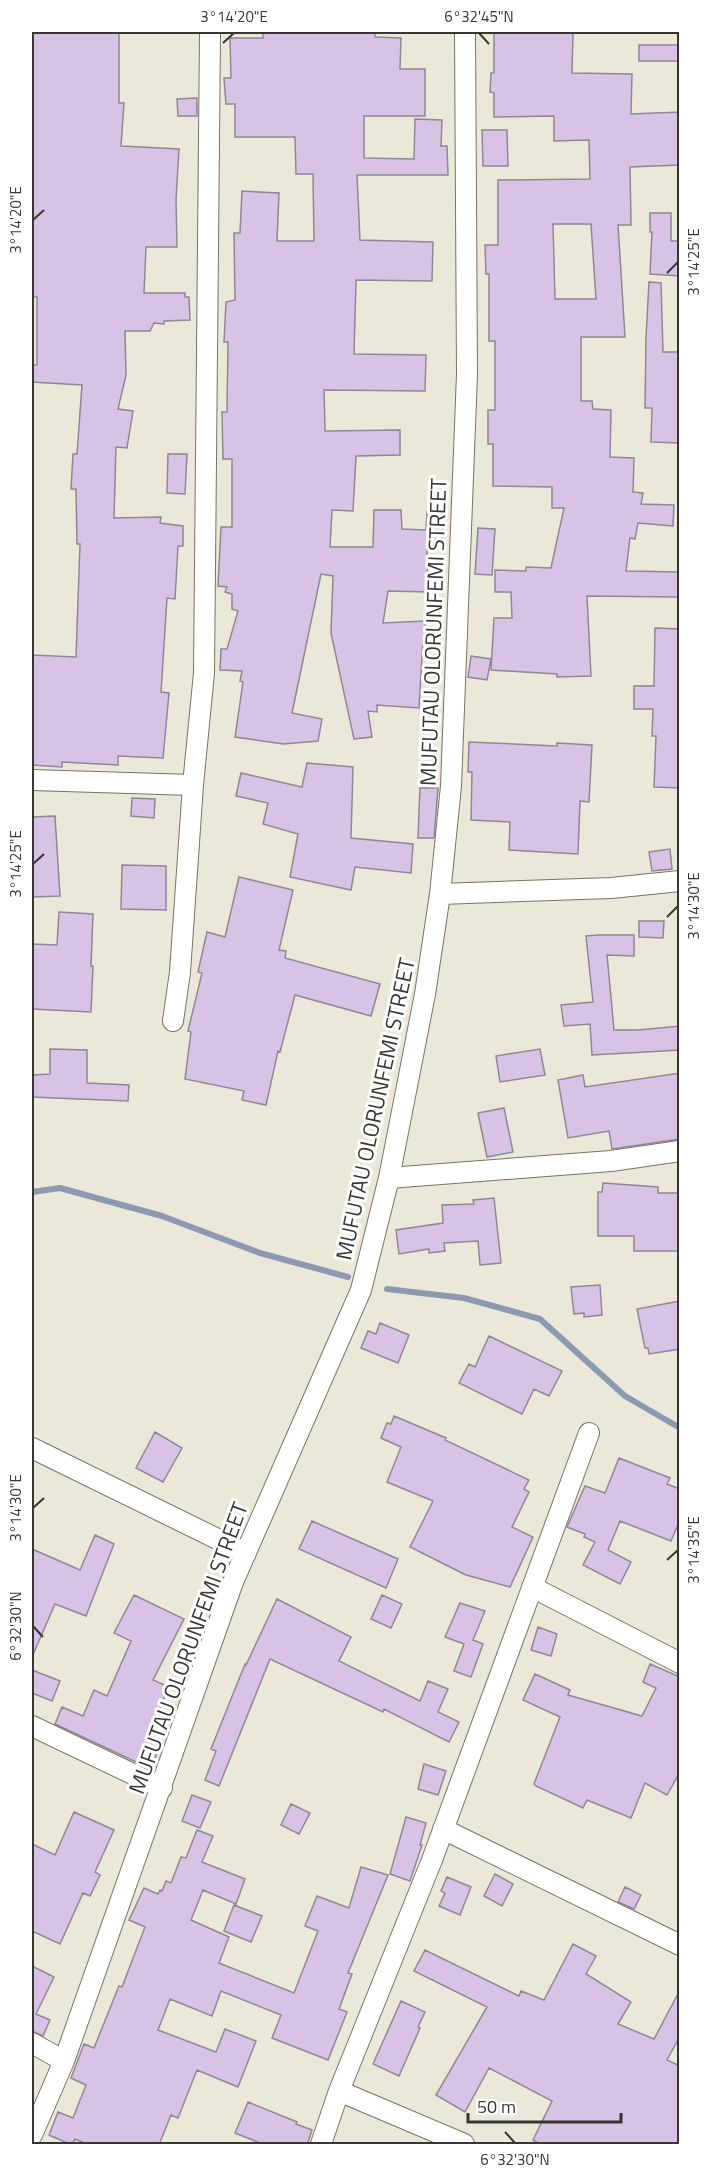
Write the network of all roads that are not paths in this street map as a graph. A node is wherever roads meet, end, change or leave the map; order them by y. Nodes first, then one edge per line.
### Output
1 (210, 32) edge
2 (465, 32) edge
3 (32, 780) edge
4 (193, 785) junction
5 (680, 881) edge
6 (440, 894) junction
7 (173, 1021) dead end
8 (680, 1151) edge
9 (389, 1178) junction
10 (589, 1433) dead end
11 (32, 1448) edge
12 (246, 1553) junction
13 (532, 1587) junction
14 (680, 1664) edge
15 (32, 1726) edge
16 (162, 1788) junction
17 (443, 1829) junction
18 (680, 1945) edge
19 (32, 2043) edge
20 (63, 2061) junction
21 (339, 2091) junction
22 (32, 2135) edge
23 (321, 2145) edge
24 (464, 2145) edge

1 - 4 street
2 - 6 street, MUFUTAU OLORUNFEMI STREET
3 - 4 street
4 - 7 street
5 - 6 street
6 - 9 street, MUFUTAU OLORUNFEMI STREET
8 - 9 street
9 - 12 street, MUFUTAU OLORUNFEMI STREET
10 - 13 street
11 - 12 street
12 - 16 street, MUFUTAU OLORUNFEMI STREET
13 - 14 street
13 - 17 street
15 - 16 street
16 - 20 street, MUFUTAU OLORUNFEMI STREET
17 - 18 street
17 - 21 street
19 - 20 street
20 - 22 street, MUFUTAU OLORUNFEMI STREET
21 - 23 street
21 - 24 street

